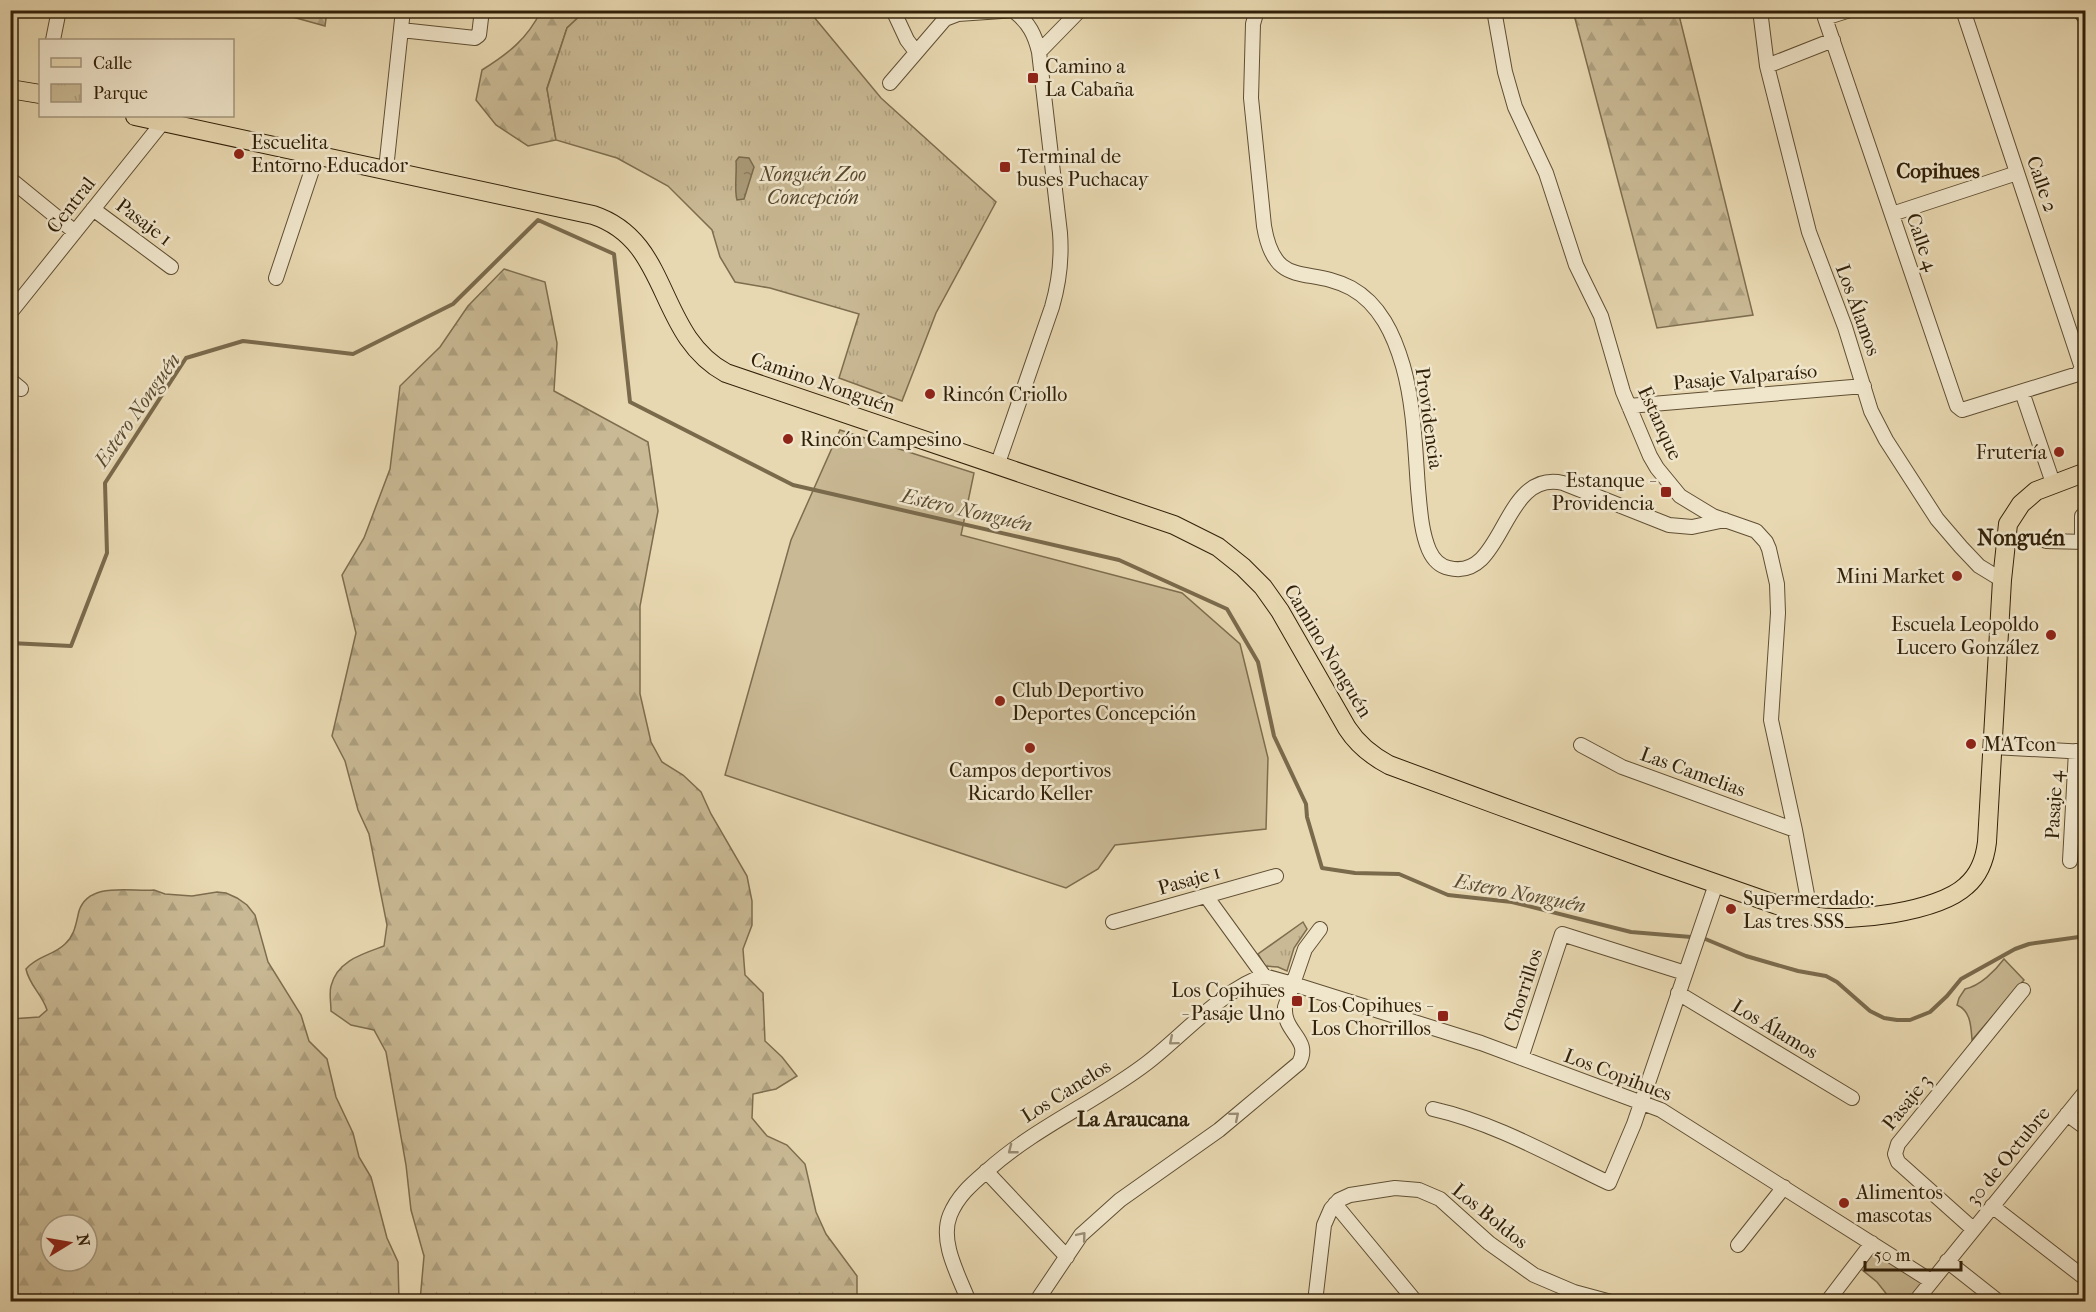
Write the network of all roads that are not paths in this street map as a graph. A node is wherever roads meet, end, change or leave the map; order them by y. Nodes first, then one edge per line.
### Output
1 (59, 10) edge
2 (403, 10) edge
3 (482, 10) edge
4 (893, 10) edge
5 (1080, 10) edge
6 (1257, 10) edge
7 (1494, 10) edge
8 (1760, 10) edge
9 (1850, 10) edge
10 (1963, 10) edge
11 (2079, 10) edge
12 (1016, 11) edge
13 (2085, 19) edge
14 (401, 30) junction
15 (53, 39) edge
16 (1833, 40) junction
17 (916, 52) junction
18 (1039, 52) junction
19 (1767, 66) junction
20 (890, 83) dead end
21 (10, 89) edge
22 (39, 94) edge
23 (140, 117) edge
24 (163, 122) junction
25 (316, 155) junction
26 (387, 169) junction
27 (2017, 173) junction
28 (10, 179) edge
29 (93, 209) junction
30 (1892, 214) junction
31 (75, 232) junction
32 (171, 267) dead end
33 (276, 278) dead end
34 (10, 313) edge
35 (1864, 386) junction
36 (2022, 392) junction
37 (1629, 406) junction
38 (997, 466) junction
39 (2085, 472) edge
40 (2053, 483) junction
41 (2082, 516) dead end
42 (1725, 520) junction
43 (2046, 541) dead end
44 (2084, 542) edge
45 (2002, 580) junction
46 (1581, 745) dead end
47 (1993, 747) junction
48 (2081, 752) edge
49 (1796, 830) junction
50 (2070, 861) dead end
51 (1276, 876) dead end
52 (1716, 884) junction
53 (1206, 896) junction
54 (1811, 916) junction
55 (1113, 922) dead end
56 (1320, 929) dead end
57 (1685, 973) junction
58 (1264, 976) junction
59 (1293, 984) junction
60 (2023, 990) dead end
61 (1678, 993) junction
62 (1521, 1058) junction
63 (2085, 1091) edge
64 (1852, 1098) dead end
65 (1641, 1102) junction
66 (1433, 1109) dead end
67 (2067, 1114) junction
68 (2085, 1128) edge
69 (986, 1171) junction
70 (1784, 1187) junction
71 (1335, 1204) junction
72 (1992, 1206) junction
73 (1973, 1229) junction
74 (1872, 1244) junction
75 (1738, 1245) dead end
76 (1067, 1257) junction
77 (1947, 1261) junction
78 (2085, 1279) edge
79 (1931, 1281) junction
80 (969, 1302) edge
81 (1036, 1302) edge
82 (1316, 1302) edge
83 (1416, 1302) edge
84 (1611, 1302) edge
85 (1827, 1302) edge
86 (1915, 1302) edge
87 (1999, 1302) edge

1 - 15 street
2 - 14 street
3 - 14 street
4 - 17 street
5 - 18 street
6 - 42 street, Providencia
7 - 37 street, Estanque
8 - 19 street, Los Álamos
9 - 16 street, Calle 4
10 - 27 street, Calle 2
11 - 13 street
12 - 17 street
12 - 18 street
14 - 26 street
16 - 19 street
16 - 30 street, Calle 4
17 - 20 street
18 - 38 street
19 - 35 street, Los Álamos
21 - 22 main road
23 - 24 main road, Camino Nonguén
24 - 25 main road, Camino Nonguén
24 - 29 street, Central
25 - 26 main road, Camino Nonguén
25 - 33 street
26 - 38 main road, Camino Nonguén
27 - 30 street
27 - 36 street, Calle 2
28 - 31 street
29 - 31 street, Central
29 - 32 street, Pasaje 1
30 - 36 street, Calle 4
31 - 34 street, Central
35 - 37 street, Pasaje Valparaíso
35 - 45 street, Los Álamos
36 - 40 street
37 - 42 street, Estanque
38 - 52 main road, Camino Nonguén
39 - 40 main road, Camino Nonguén
40 - 45 main road, Camino Nonguén
41 - 44 street
42 - 49 street, Estanque
43 - 44 street
45 - 47 main road, Camino Nonguén
46 - 49 street, Las Camelias
47 - 48 street
47 - 54 main road, Camino Nonguén
48 - 50 street, Pasaje 4
49 - 54 street, Estanque
51 - 53 street, Pasaje 1
52 - 54 main road, Camino Nonguén
52 - 57 street
53 - 55 street, Pasaje 1
53 - 58 street
56 - 59 street
57 - 61 street
57 - 62 street, Chorrillos
58 - 59 street
58 -> 69 street, Los Canelos
59 - 62 street, Los Copihues
76 -> 59 street
60 - 73 street, Pasaje 3
61 - 64 street, Los Álamos
61 - 65 street
62 - 65 street, Los Copihues
63 - 67 street, 30 de Octubre
65 - 66 street
65 - 70 street, Los Copihues
67 - 68 street
67 - 72 street, 30 de Octubre
69 - 76 street
69 - 80 street, Los Canelos
70 - 74 street, Los Copihues
70 - 75 street
71 - 82 street
71 - 83 street
71 - 84 street, Los Boldos
72 - 73 street, 30 de Octubre
72 - 78 street
73 - 77 street, 30 de Octubre
74 - 79 street, Los Copihues
74 - 85 street
76 - 81 street
77 - 79 street, 30 de Octubre
77 - 87 street
79 - 86 street, 30 de Octubre

